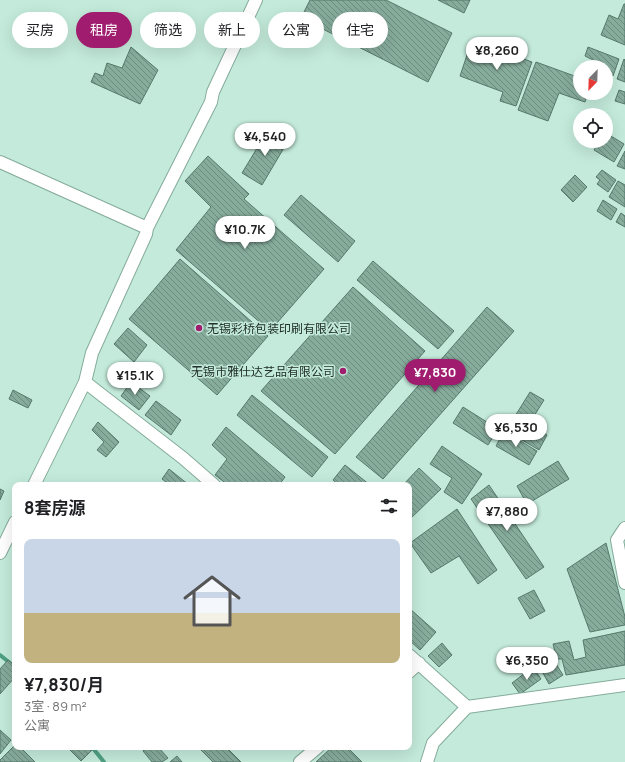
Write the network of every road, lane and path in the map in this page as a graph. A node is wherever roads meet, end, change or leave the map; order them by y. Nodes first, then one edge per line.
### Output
1 (256, 0) edge
2 (0, 162) edge
3 (147, 228) junction
4 (85, 382) junction
5 (35, 482) edge
6 (211, 482) edge
7 (12, 528) edge
8 (625, 528) edge
9 (0, 553) edge
10 (625, 583) edge
11 (412, 657) edge
12 (419, 663) junction
13 (412, 669) edge
14 (625, 685) edge
15 (467, 707) junction
16 (314, 750) edge
17 (300, 762) edge
18 (427, 762) edge

1 - 3 street
2 - 3 street
3 - 4 street
4 - 5 street
4 - 6 street
7 - 9 street
8 - 10 street
11 - 12 street
12 - 13 street
12 - 15 street
14 - 15 street
15 - 18 street
16 - 17 street

